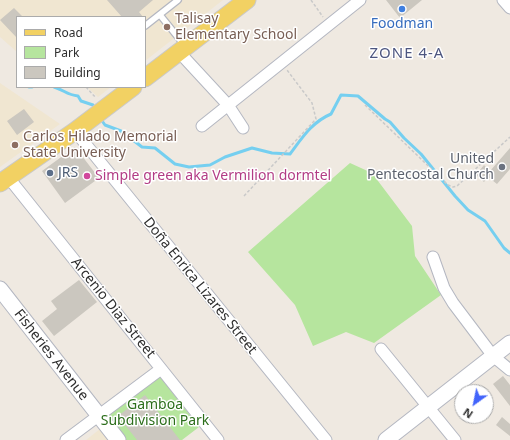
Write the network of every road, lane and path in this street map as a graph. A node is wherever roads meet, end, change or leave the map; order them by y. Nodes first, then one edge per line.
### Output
1 (178, 0) edge
2 (248, 0) edge
3 (311, 0) edge
4 (360, 0) edge
5 (503, 0) edge
6 (510, 8) edge
7 (160, 15) junction
8 (146, 25) edge
9 (328, 25) junction
10 (183, 49) junction
11 (281, 62) junction
12 (146, 77) edge
13 (87, 88) edge
14 (132, 88) edge
15 (100, 102) dead end
16 (228, 105) junction
17 (365, 105) dead end
18 (202, 126) dead end
19 (243, 128) dead end
20 (75, 131) junction
21 (510, 138) edge
22 (4, 180) edge
23 (244, 196) dead end
24 (433, 256) dead end
25 (0, 289) edge
26 (510, 343) edge
27 (381, 349) dead end
28 (493, 356) junction
29 (162, 369) junction
30 (510, 370) edge
31 (428, 407) junction
32 (99, 416) junction
33 (66, 440) edge
34 (118, 440) edge
35 (218, 440) edge
36 (326, 440) edge
37 (386, 440) edge
38 (455, 440) edge

1 - 7 lane
2 - 10 main road
3 - 9 path
4 - 9 street
5 - 6 street
7 - 8 lane
7 - 10 lane
9 - 11 street
10 - 12 main road
10 - 16 street
11 - 16 street
11 - 23 path
13 - 15 path
14 - 20 main road
16 - 18 street
16 - 19 street
17 - 21 path
20 - 22 main road
20 - 36 street, Doña Enrica Lizares Street
22 - 29 street, Arcenio Diaz Street
24 - 28 street
25 - 32 street, Fisheries Avenue
26 - 28 street
27 - 31 street
28 - 30 street
28 - 31 street
29 - 32 street
29 - 35 street, Arcenio Diaz Street
31 - 37 street
31 - 38 street
32 - 33 street
32 - 34 street, Fisheries Avenue

